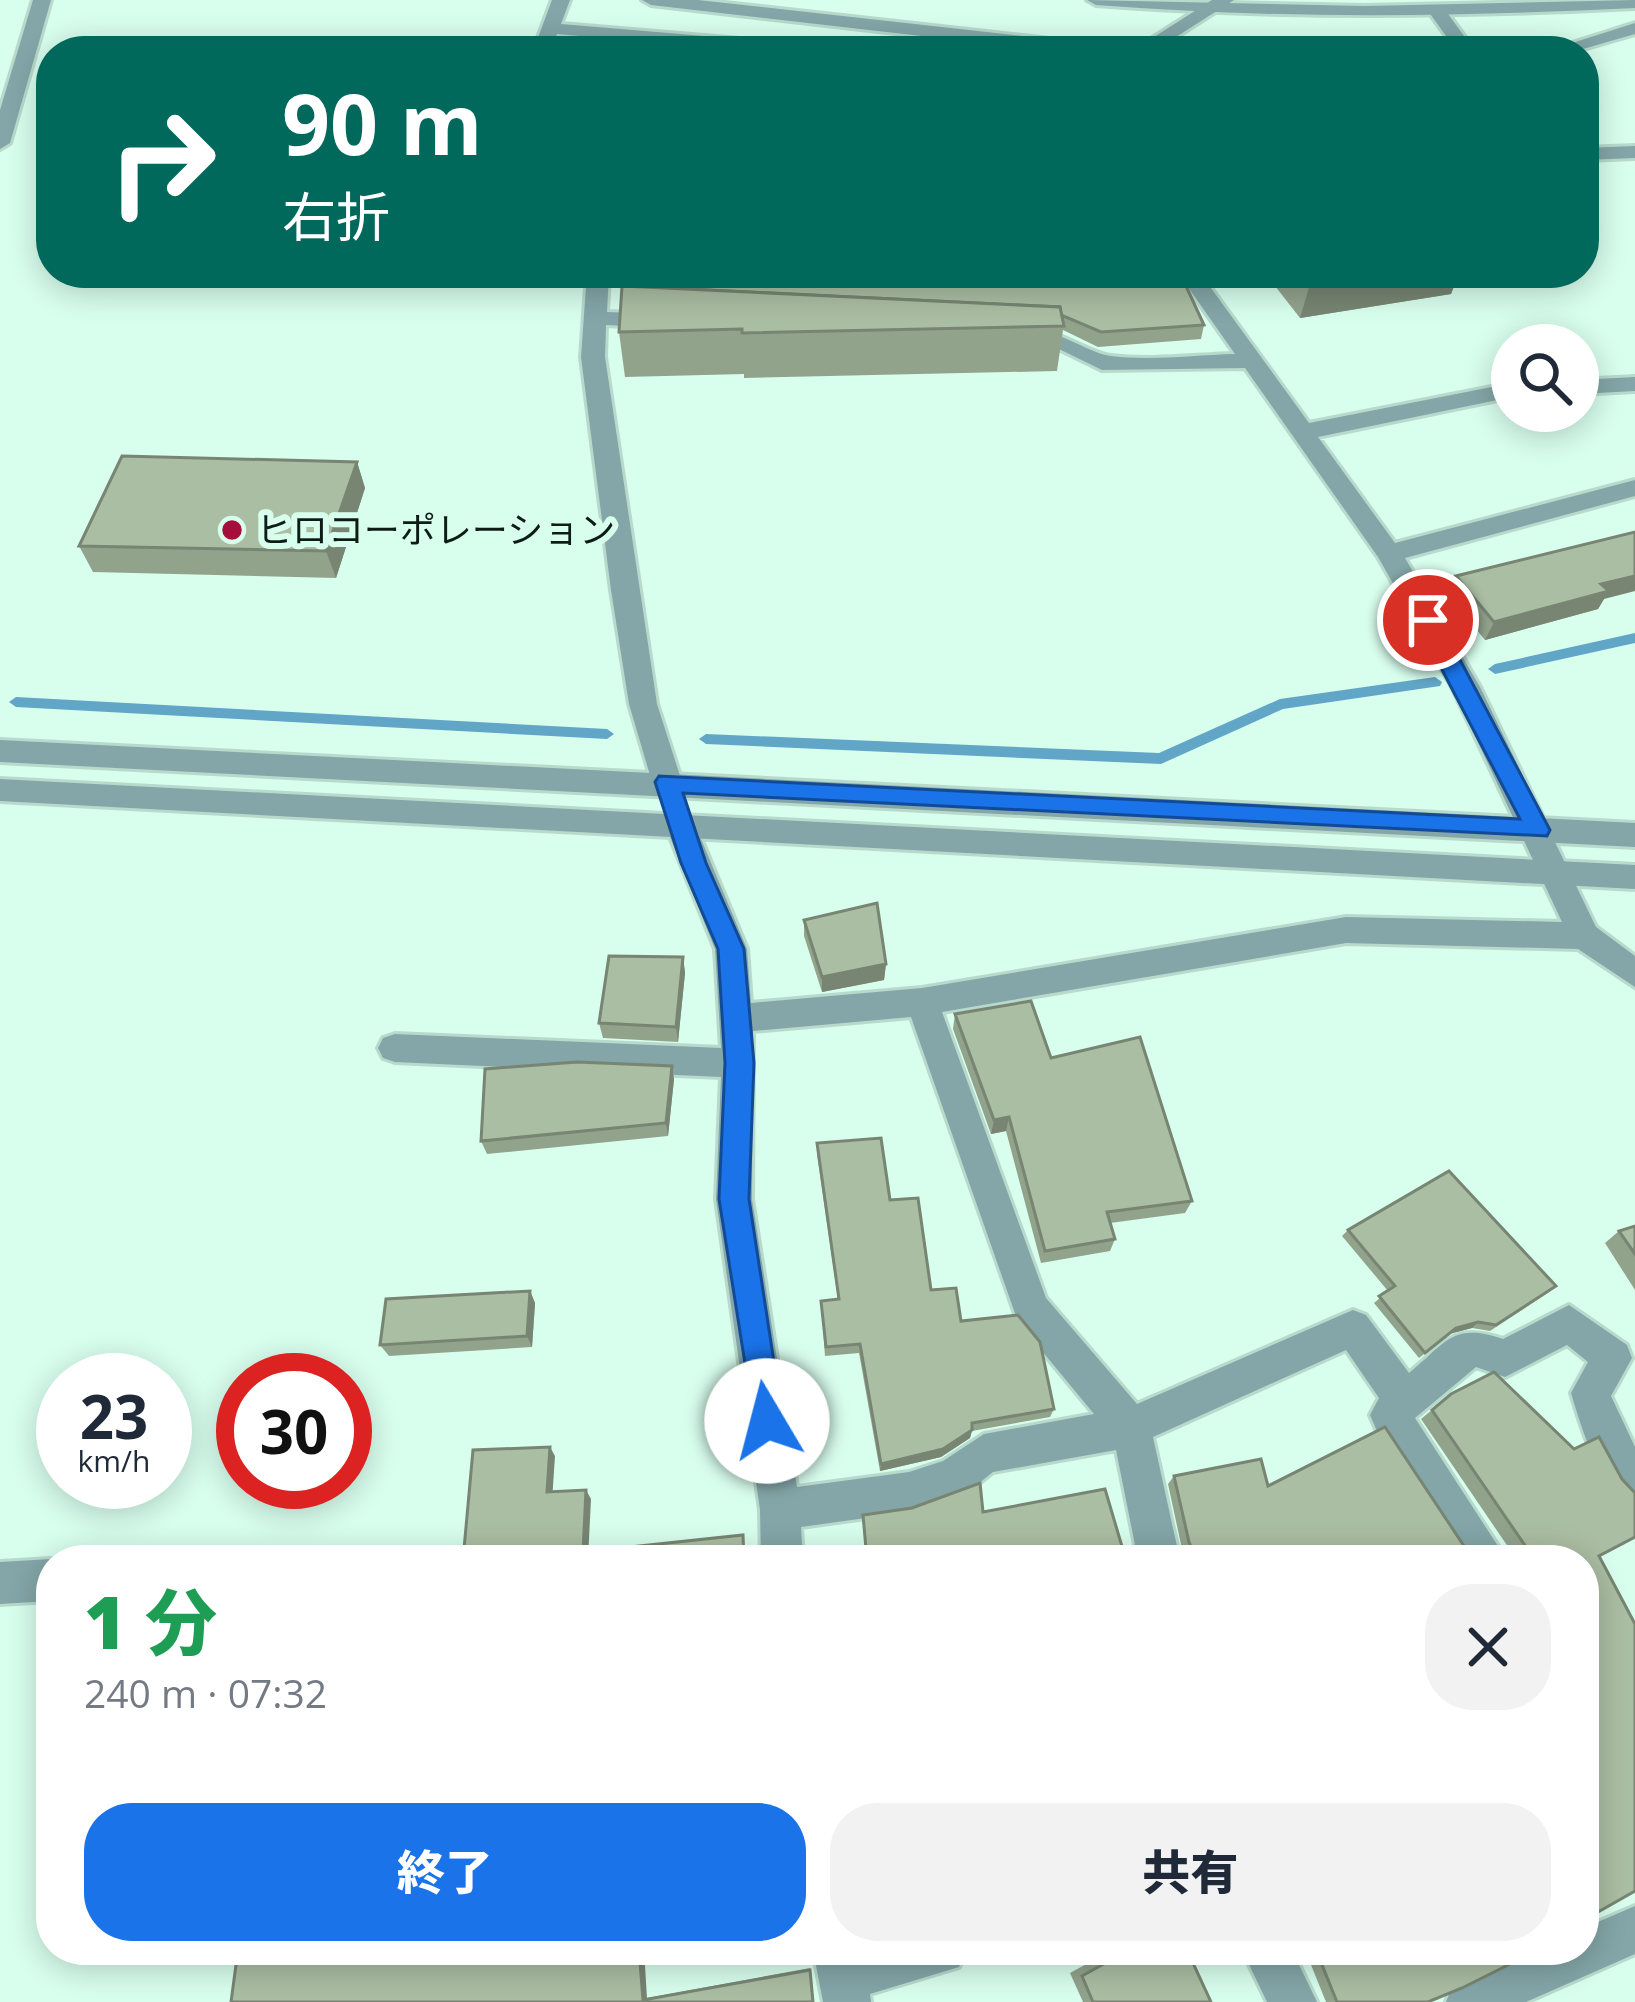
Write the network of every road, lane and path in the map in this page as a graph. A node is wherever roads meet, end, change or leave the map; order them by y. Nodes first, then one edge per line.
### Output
1 (42, 0) edge
2 (561, 0) edge
3 (651, 0) edge
4 (1096, 0) edge
5 (1155, 3) edge
6 (1218, 4) edge
7 (711, 5) junction
8 (1632, 7) edge
9 (1437, 11) junction
10 (548, 28) junction
11 (1635, 28) edge
12 (546, 36) edge
13 (645, 36) edge
14 (696, 36) edge
15 (943, 36) edge
16 (1175, 36) edge
17 (1455, 36) edge
18 (1599, 38) edge
19 (0, 143) edge
20 (1635, 152) edge
21 (1599, 153) edge
22 (597, 288) edge
23 (1199, 288) edge
24 (594, 318) junction
25 (688, 322) edge
26 (992, 337) edge
27 (1249, 361) junction
28 (1635, 384) edge
29 (1599, 386) edge
30 (1491, 394) edge
31 (1304, 432) junction
32 (1635, 488) edge
33 (1389, 553) junction
34 (0, 751) edge
35 (668, 782) junction
36 (0, 790) edge
37 (681, 827) junction
38 (1538, 830) junction
39 (1635, 835) edge
40 (1557, 874) junction
41 (1635, 877) edge
42 (1584, 936) junction
43 (1635, 974) edge
44 (922, 1002) junction
45 (737, 1018) junction
46 (395, 1048) dead end
47 (740, 1063) junction
48 (1624, 1354) edge
49 (1405, 1401) junction
50 (1131, 1427) junction
51 (1635, 1483) edge
52 (780, 1510) junction
53 (781, 1545) edge
54 (1156, 1545) edge
55 (1476, 1545) edge
56 (36, 1581) edge
57 (0, 1583) edge
58 (1635, 1930) edge
59 (1599, 1946) edge
60 (886, 1965) edge
61 (1274, 1965) edge
62 (1555, 1965) edge
63 (842, 1977) edge
64 (1293, 2002) edge
65 (1470, 2002) edge

1 - 19 street
2 - 10 street
3 - 7 street
4 - 5 street
5 - 6 street
6 - 9 street
6 - 16 street
7 - 14 street
7 - 15 street
8 - 9 street
9 - 17 street
10 - 12 street
10 - 13 street
11 - 18 street
20 - 21 street
22 - 24 street
23 - 27 street
24 - 25 street
24 - 35 street
26 - 27 street
27 - 31 street
28 - 29 street
30 - 31 street
31 - 33 street
32 - 33 street
33 - 38 street
34 - 35 street
35 - 37 street
35 - 38 street
36 - 37 street
37 - 40 street
37 - 45 street
38 - 39 street
38 - 40 street
40 - 41 street
40 - 42 street
42 - 43 street
42 - 44 street
44 - 45 street
44 - 50 street
45 - 47 street
46 - 47 street
47 - 52 street
48 - 49 street
48 - 51 street
49 - 50 street
49 - 55 street
50 - 52 street
50 - 54 street
52 - 53 street
56 - 57 street
58 - 59 street
60 - 63 street
61 - 64 street
62 - 65 street

